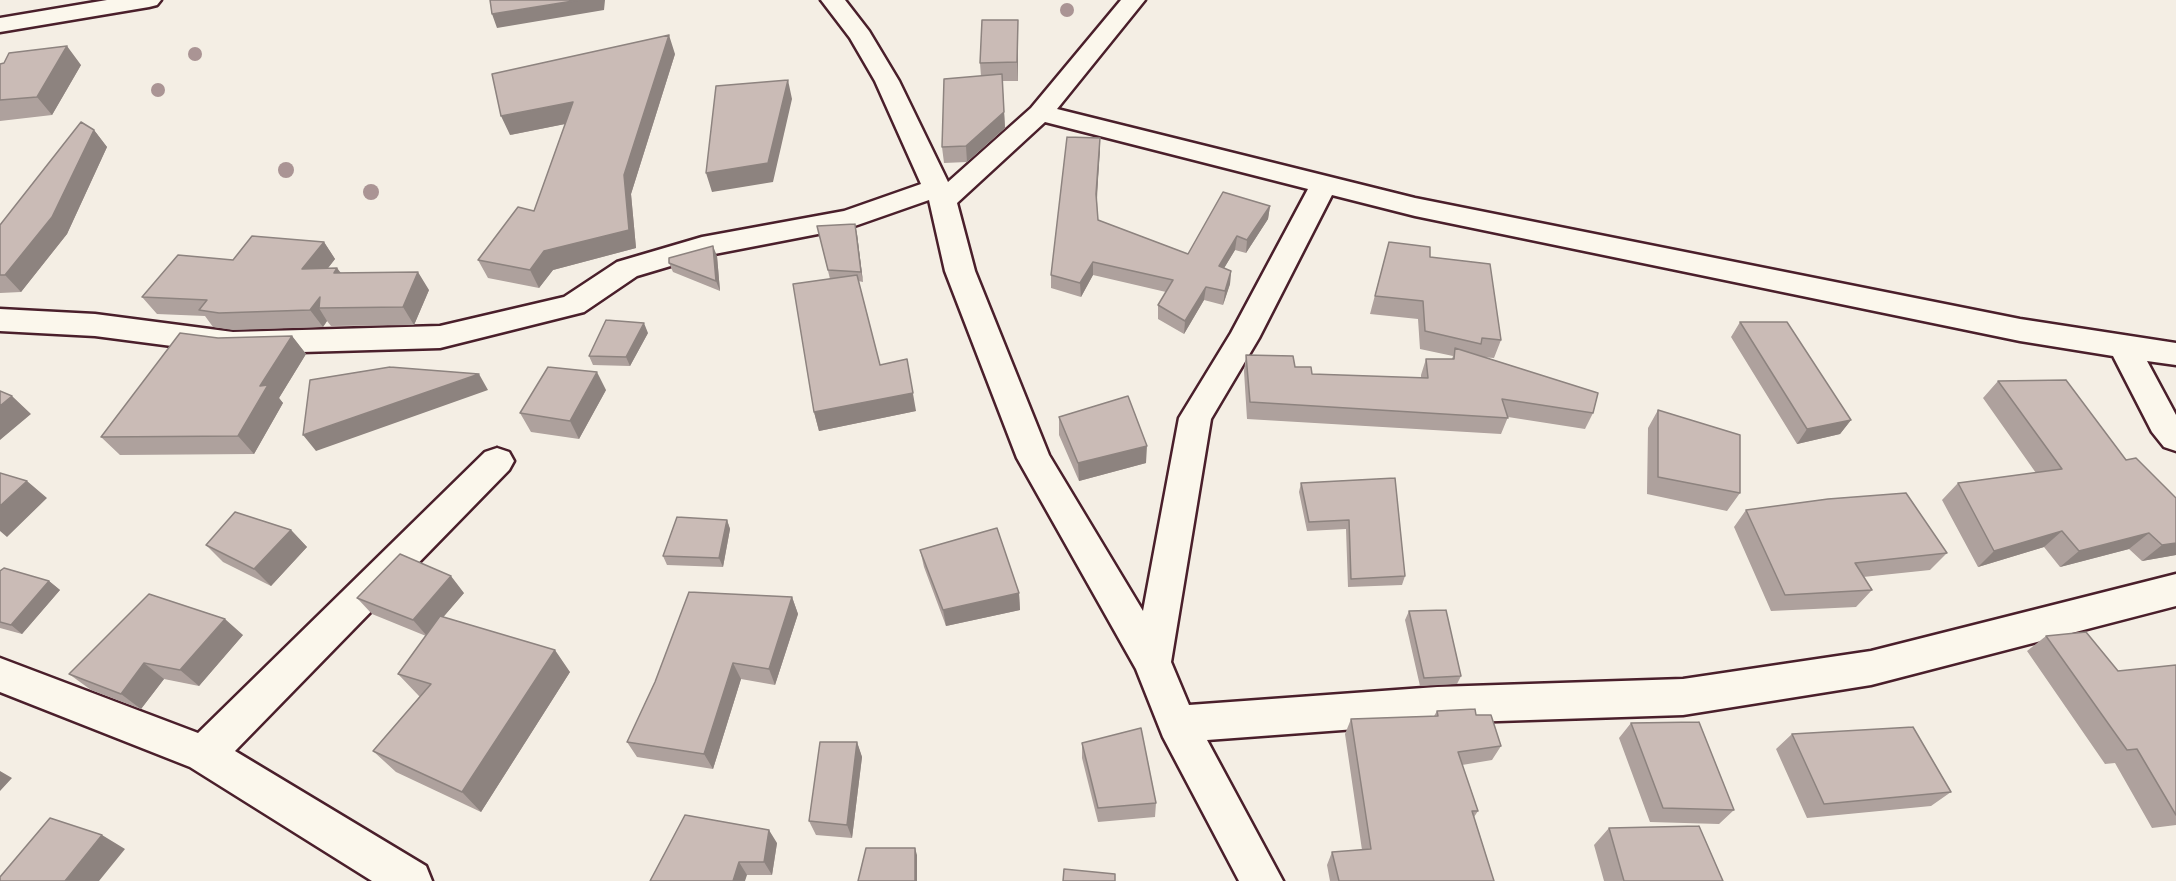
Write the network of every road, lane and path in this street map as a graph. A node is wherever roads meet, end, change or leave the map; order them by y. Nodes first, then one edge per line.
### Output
1 (149, 0) edge
2 (833, 0) edge
3 (1133, 0) edge
4 (0, 25) edge
5 (1040, 113) junction
6 (1325, 183) junction
7 (940, 195) junction
8 (0, 321) edge
9 (2123, 345) junction
10 (2176, 354) edge
11 (2176, 438) edge
12 (496, 461) dead end
13 (2176, 590) edge
14 (1152, 662) junction
15 (0, 675) edge
16 (1177, 724) junction
17 (204, 754) junction
18 (411, 881) edge
19 (1262, 881) edge

1 - 4 street
2 - 7 street
3 - 5 street
5 - 6 street
5 - 7 street
6 - 9 street
6 - 14 street
7 - 8 street
7 - 14 street
9 - 10 street
9 - 11 street
12 - 17 street
13 - 16 street
14 - 16 street
15 - 17 street
16 - 19 street
17 - 18 street

